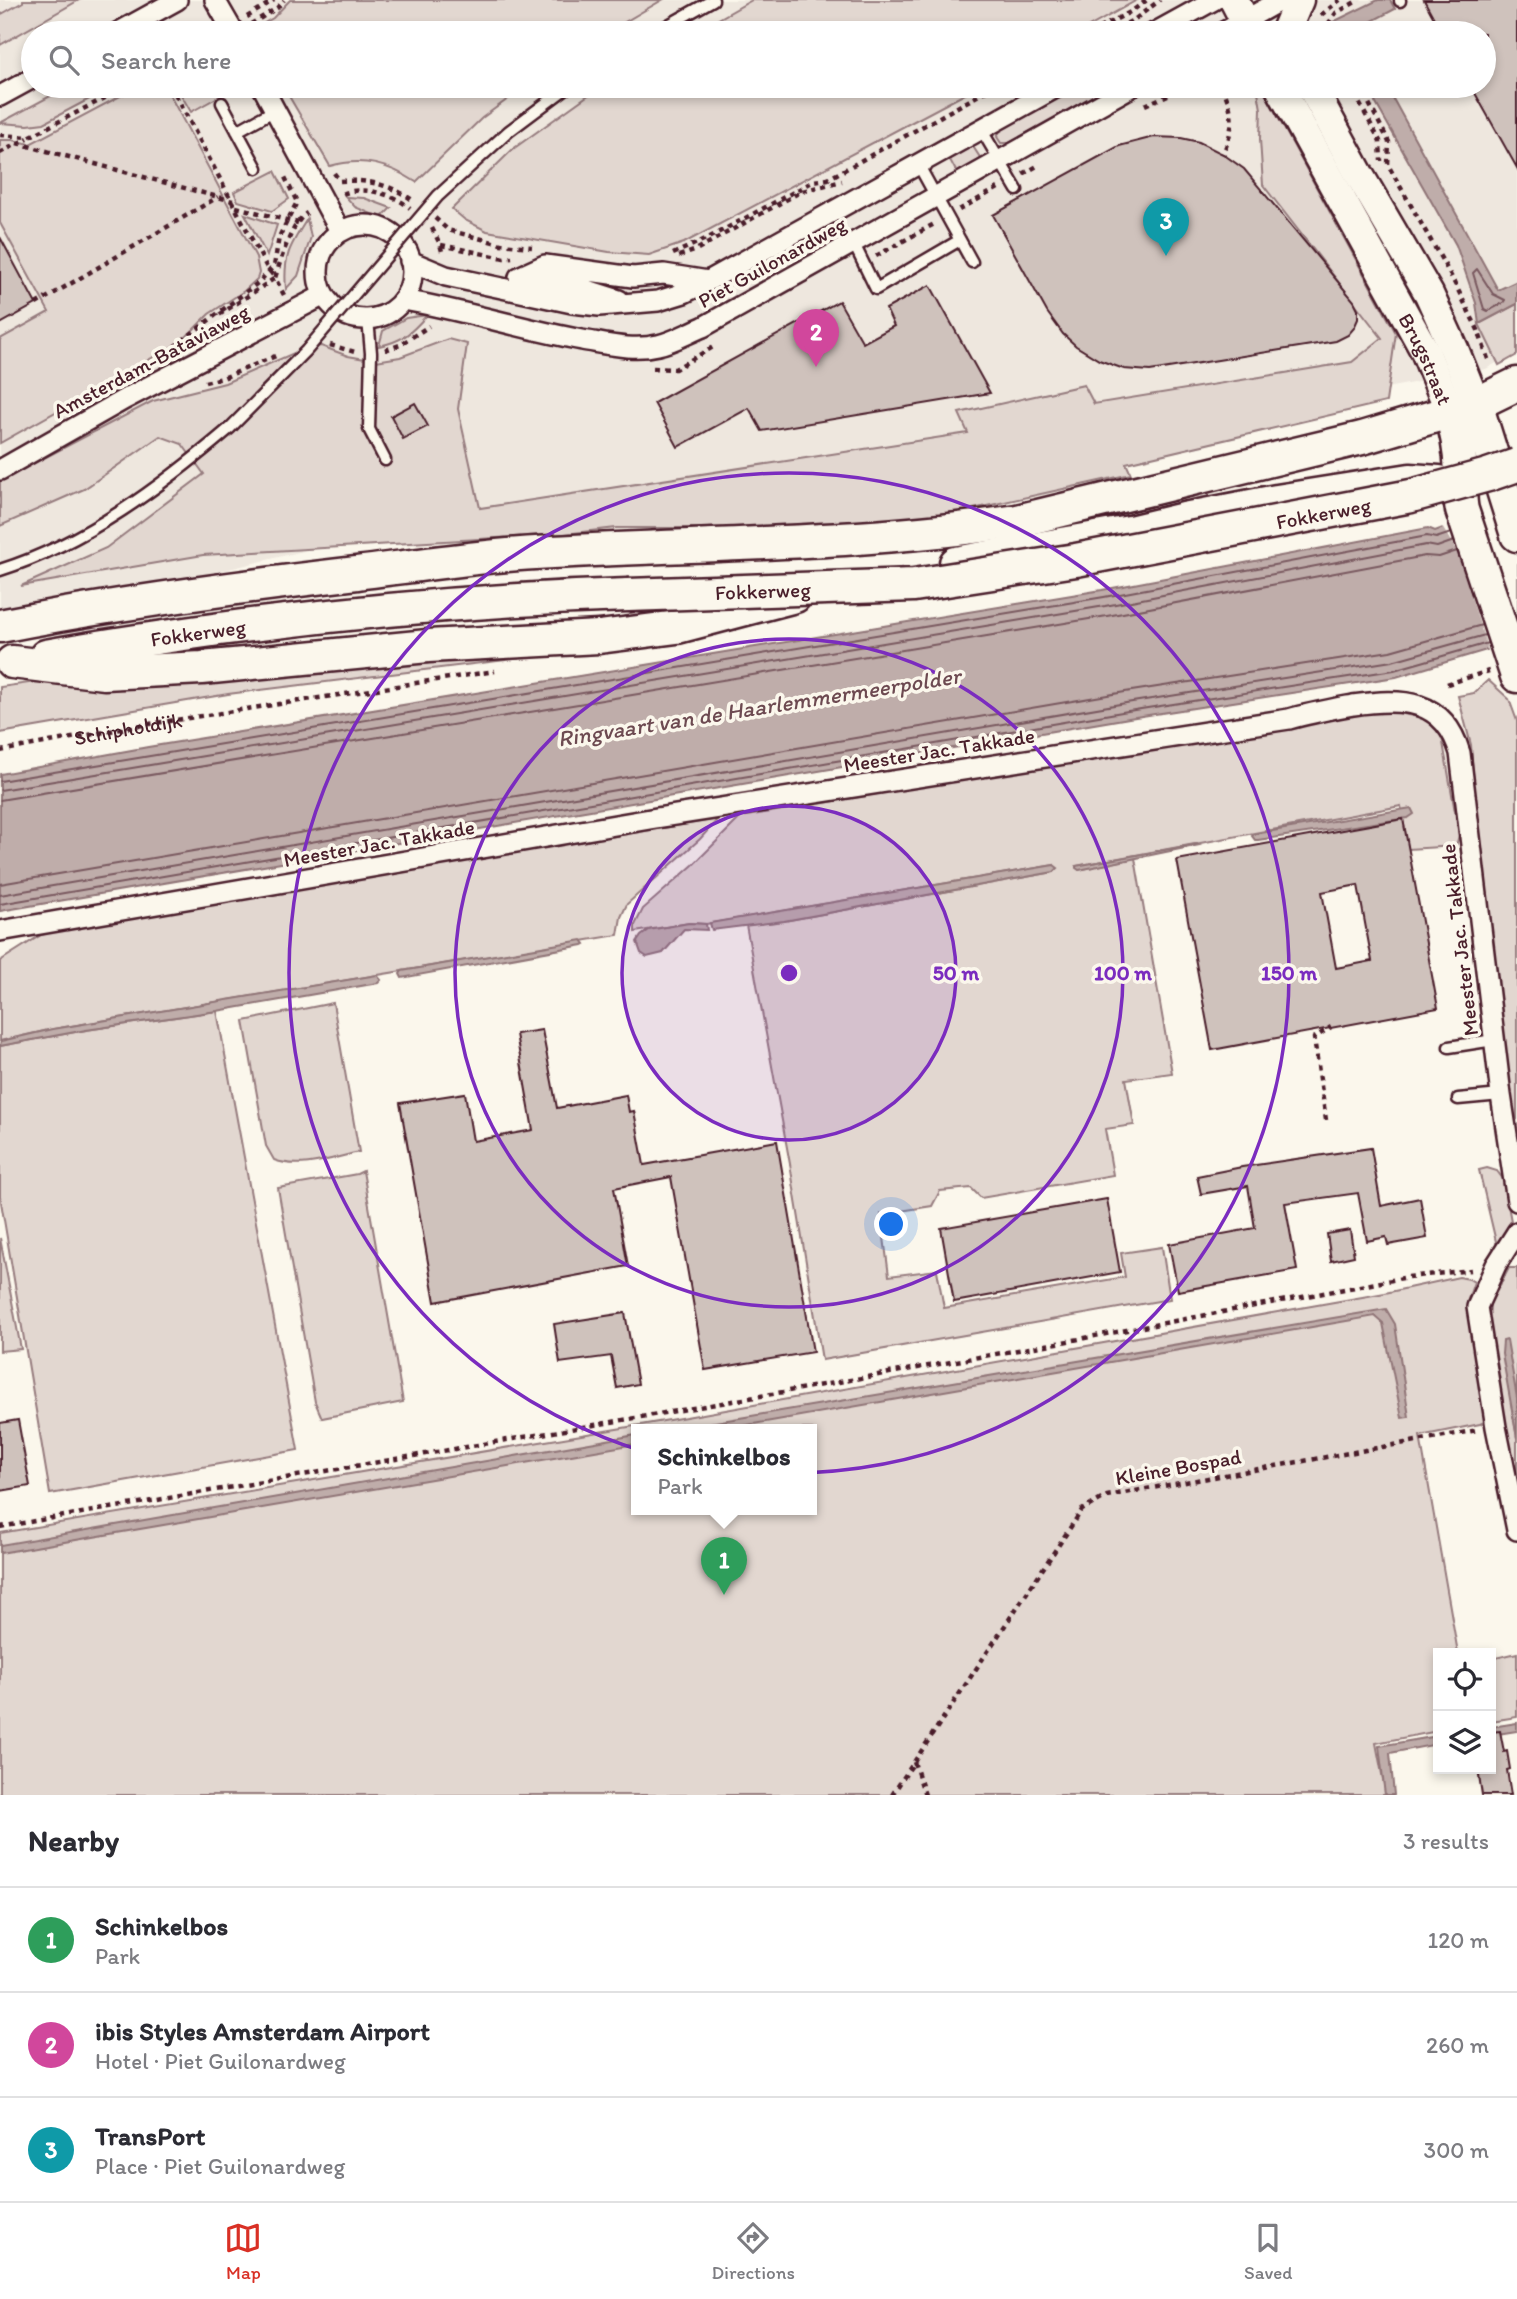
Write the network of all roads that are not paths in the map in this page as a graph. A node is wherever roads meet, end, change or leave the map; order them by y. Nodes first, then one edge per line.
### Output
1 (177, 0) edge
2 (215, 0) edge
3 (713, 0) edge
4 (1214, 0) edge
5 (1309, 9) edge
6 (139, 21) edge
7 (232, 21) edge
8 (675, 21) edge
9 (1176, 21) edge
10 (1296, 21) edge
11 (21, 85) edge
12 (0, 96) edge
13 (268, 98) edge
14 (553, 98) edge
15 (1037, 98) edge
16 (1111, 98) edge
17 (1286, 98) edge
18 (1318, 98) edge
19 (222, 103) dead end
20 (275, 110) junction
21 (981, 129) junction
22 (237, 131) junction
23 (1000, 160) junction
24 (918, 164) junction
25 (257, 168) dead end
26 (1017, 190) dead end
27 (936, 197) junction
28 (340, 231) junction
29 (960, 240) junction
30 (853, 242) junction
31 (410, 261) junction
32 (972, 262) dead end
33 (518, 266) junction
34 (708, 281) junction
35 (495, 286) junction
36 (324, 295) junction
37 (403, 300) junction
38 (626, 303) junction
39 (368, 319) junction
40 (1517, 384) edge
41 (1461, 418) junction
42 (385, 460) dead end
43 (1517, 464) edge
44 (0, 470) edge
45 (1410, 480) junction
46 (1461, 504) junction
47 (1517, 535) edge
48 (0, 570) edge
49 (0, 626) edge
50 (6, 663) edge
51 (1513, 666) edge
52 (0, 931) edge
53 (1494, 1040) junction
54 (1449, 1047) dead end
55 (1501, 1095) junction
56 (1458, 1100) dead end
57 (1513, 1156) edge
58 (1517, 1195) edge
59 (1517, 1232) edge
60 (1517, 1530) edge

1 - 6 street
2 - 7 street
3 - 8 lane
4 - 9 street
5 - 10 street
11 - 12 street
13 - 20 street
14 - 48 lane, bridge
15 - 21 street, Piet Guilonardweg
16 - 23 street, Piet Guilonardweg
17 - 41 street, Brugstraat
18 - 41 street, Brugstraat
19 - 22 lane
20 - 22 lane
20 - 28 street
21 - 23 lane
21 - 24 street, Piet Guilonardweg
22 - 25 lane
23 - 26 lane
23 - 27 street, Piet Guilonardweg
24 - 27 lane
24 - 34 street, Piet Guilonardweg
27 - 29 lane
27 - 30 street, Piet Guilonardweg
28 - 31 street
28 - 36 street
29 - 30 lane
29 - 32 lane
30 - 37 street, Piet Guilonardweg
31 - 35 street, Piet Guilonardweg
31 - 37 street
33 - 34 street, Piet Guilonardweg
33 - 35 street, Piet Guilonardweg
33 - 38 street, Piet Guilonardweg
34 - 38 street, Piet Guilonardweg
35 - 38 street, Piet Guilonardweg
36 - 39 street
36 - 44 street, Amsterdam-Bataviaweg
37 - 39 street
39 - 42 lane
40 - 41 main road
41 - 45 main road
41 - 46 main road, Brugstraat
41 - 47 main road, Brugstraat
41 - 49 main road, Fokkerweg
43 - 50 main road, Fokkerweg, bridge
45 - 46 main road
45 - 50 main road
46 - 51 main road, Brugstraat
52 - 53 street, Meester Jac. Takkade
53 - 54 lane
53 - 55 street, Meester Jac. Takkade
55 - 56 lane
55 - 57 street, Meester Jac. Takkade
57 - 58 street, Meester Jac. Takkade
59 - 60 street

